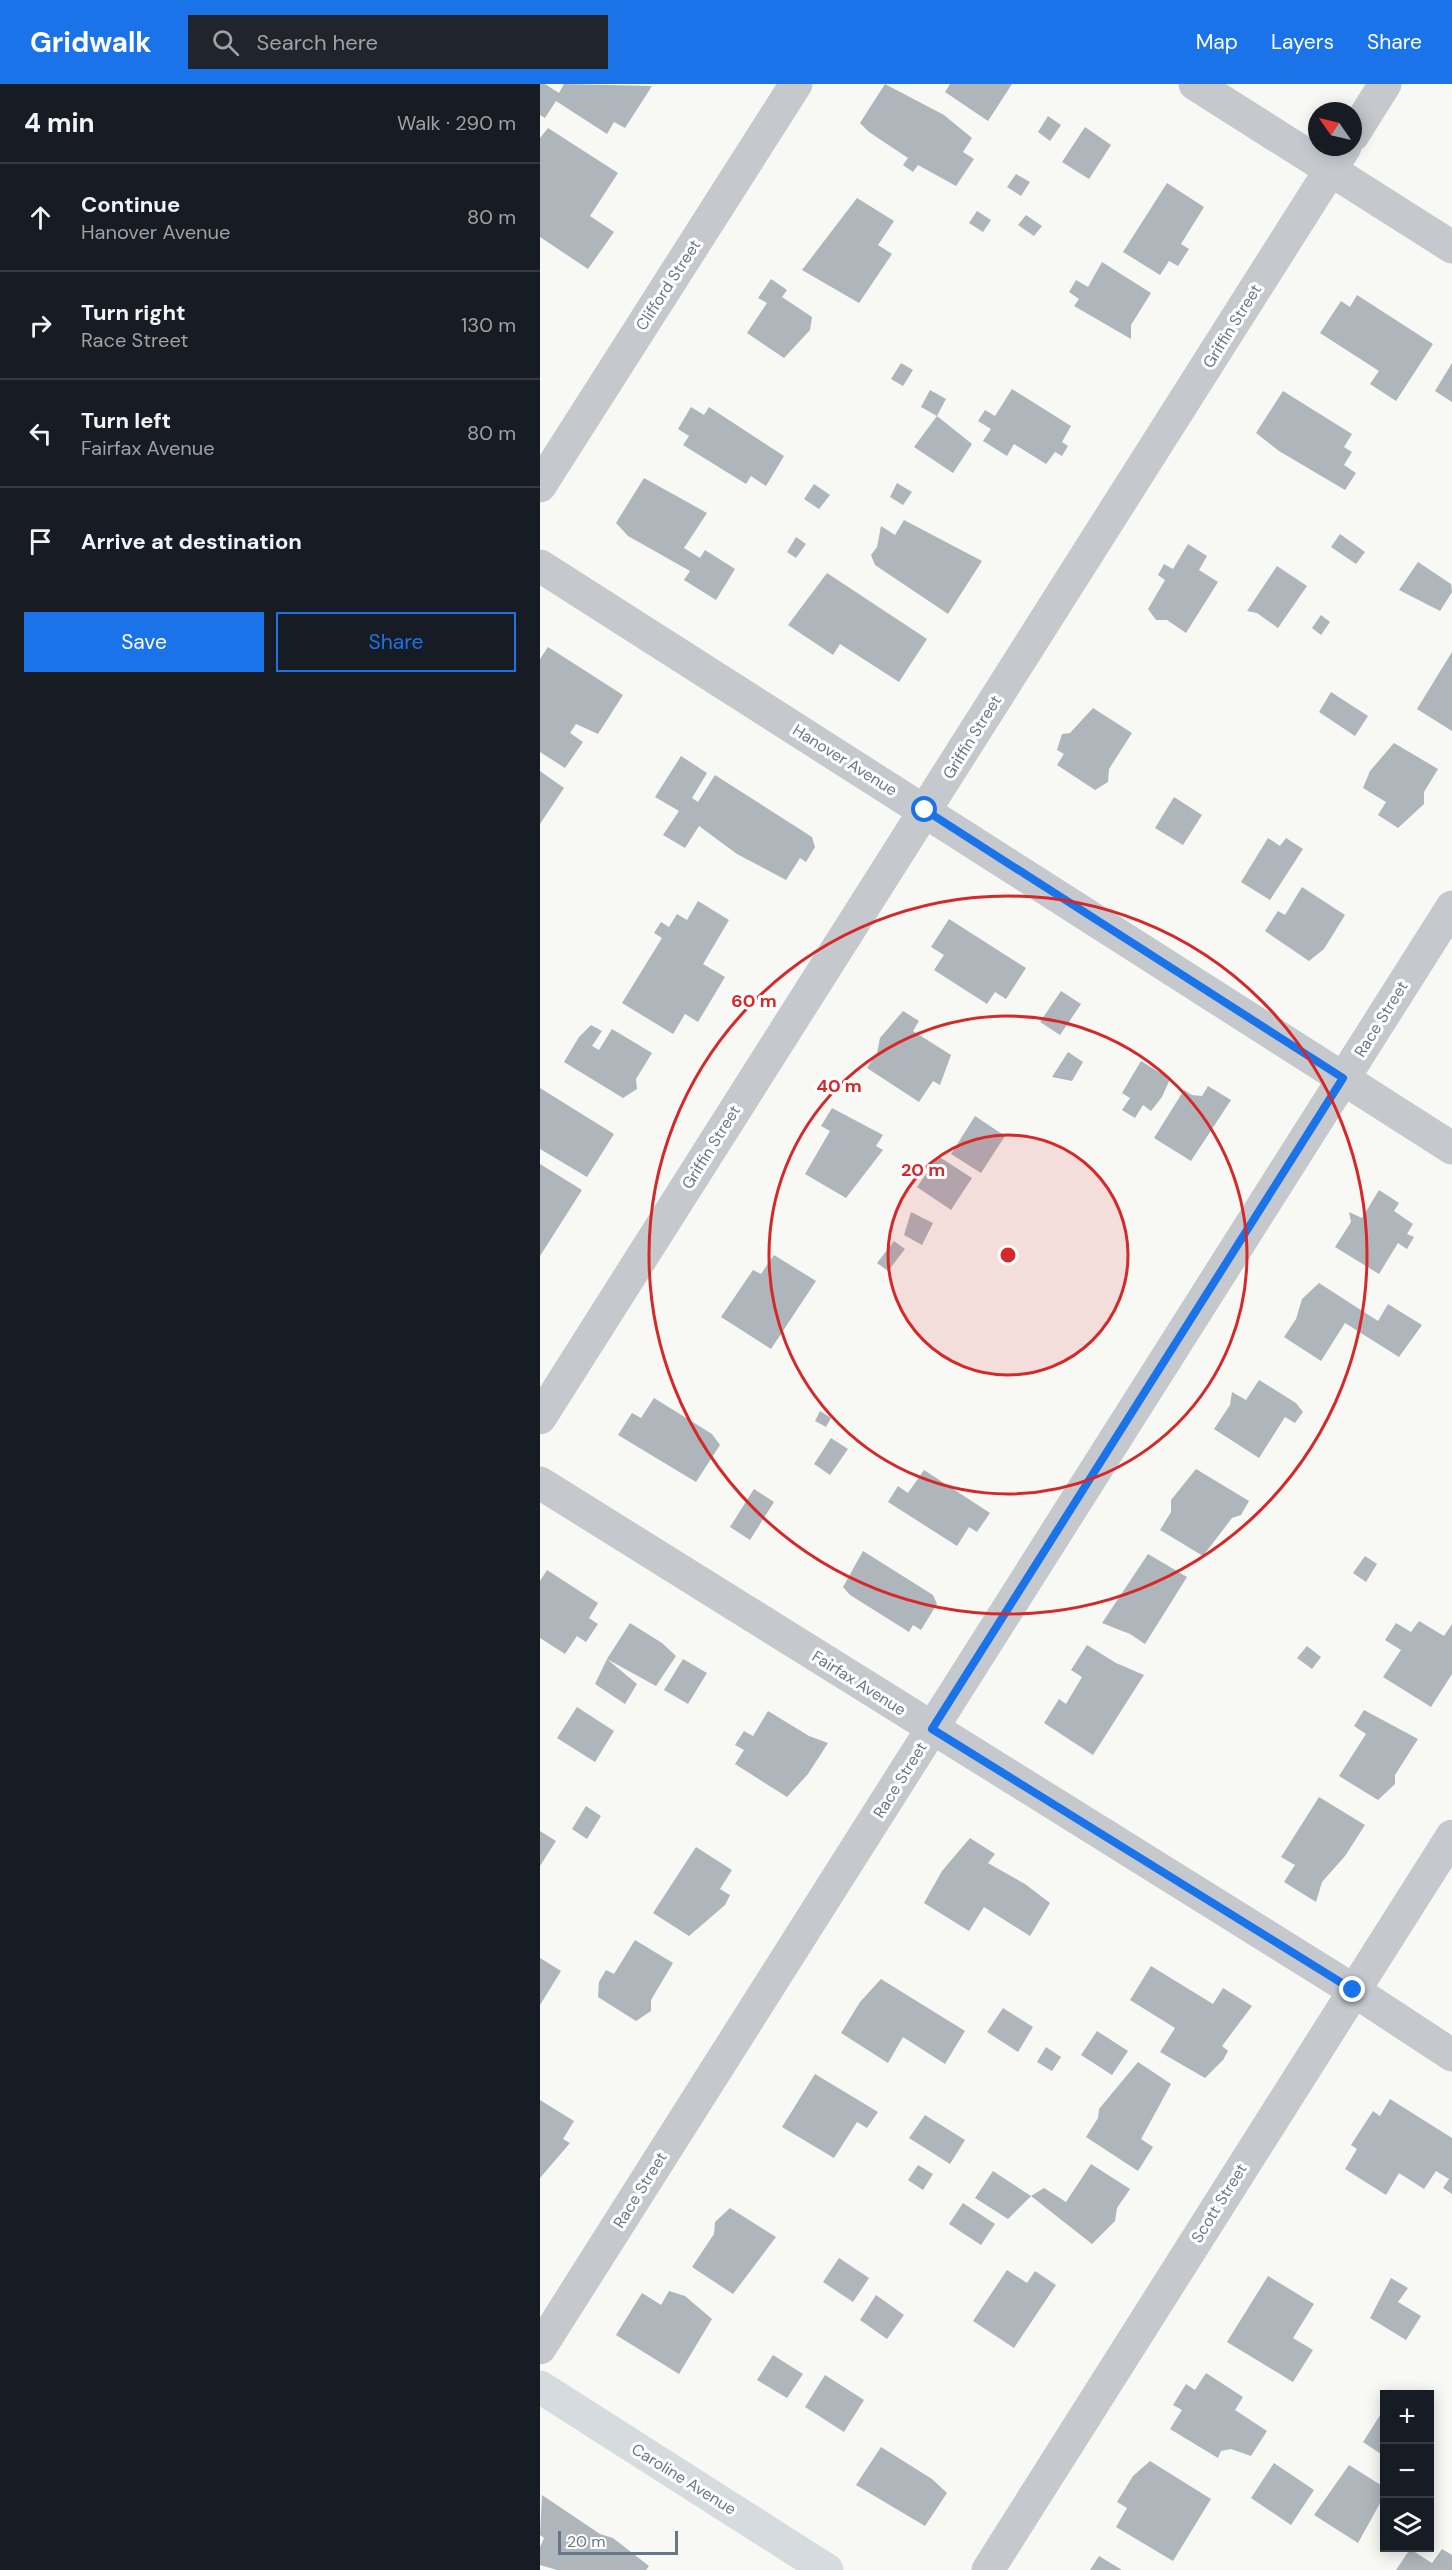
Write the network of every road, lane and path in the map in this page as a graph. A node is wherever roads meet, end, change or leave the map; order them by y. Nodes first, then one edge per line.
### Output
1 (796, 84) edge
2 (1195, 84) edge
3 (1385, 84) edge
4 (1362, 121) edge
5 (1338, 159) edge
6 (1452, 247) edge
7 (540, 486) edge
8 (540, 566) edge
9 (925, 810) junction
10 (1452, 907) edge
11 (1343, 1078) junction
12 (1452, 1148) edge
13 (540, 1418) edge
14 (540, 1483) edge
15 (932, 1729) junction
16 (1452, 1836) edge
17 (1353, 1990) junction
18 (1452, 2055) edge
19 (540, 2348) edge
20 (540, 2387) edge
21 (827, 2570) edge
22 (988, 2570) edge

1 - 7 street, Clifford Street
2 - 5 street
3 - 4 street
5 - 6 street
5 - 9 street, Griffin Street
8 - 9 street, Hanover Avenue
9 - 11 street, Hanover Avenue
9 - 13 street, Griffin Street
10 - 11 street, Race Street
11 - 12 street, Hanover Avenue
11 - 15 street, Race Street
14 - 15 street, Fairfax Avenue
15 - 17 street, Fairfax Avenue
15 - 19 street, Race Street
16 - 17 street, Scott Street
17 - 18 street, Fairfax Avenue
17 - 22 street, Scott Street
20 - 21 street, Caroline Avenue

